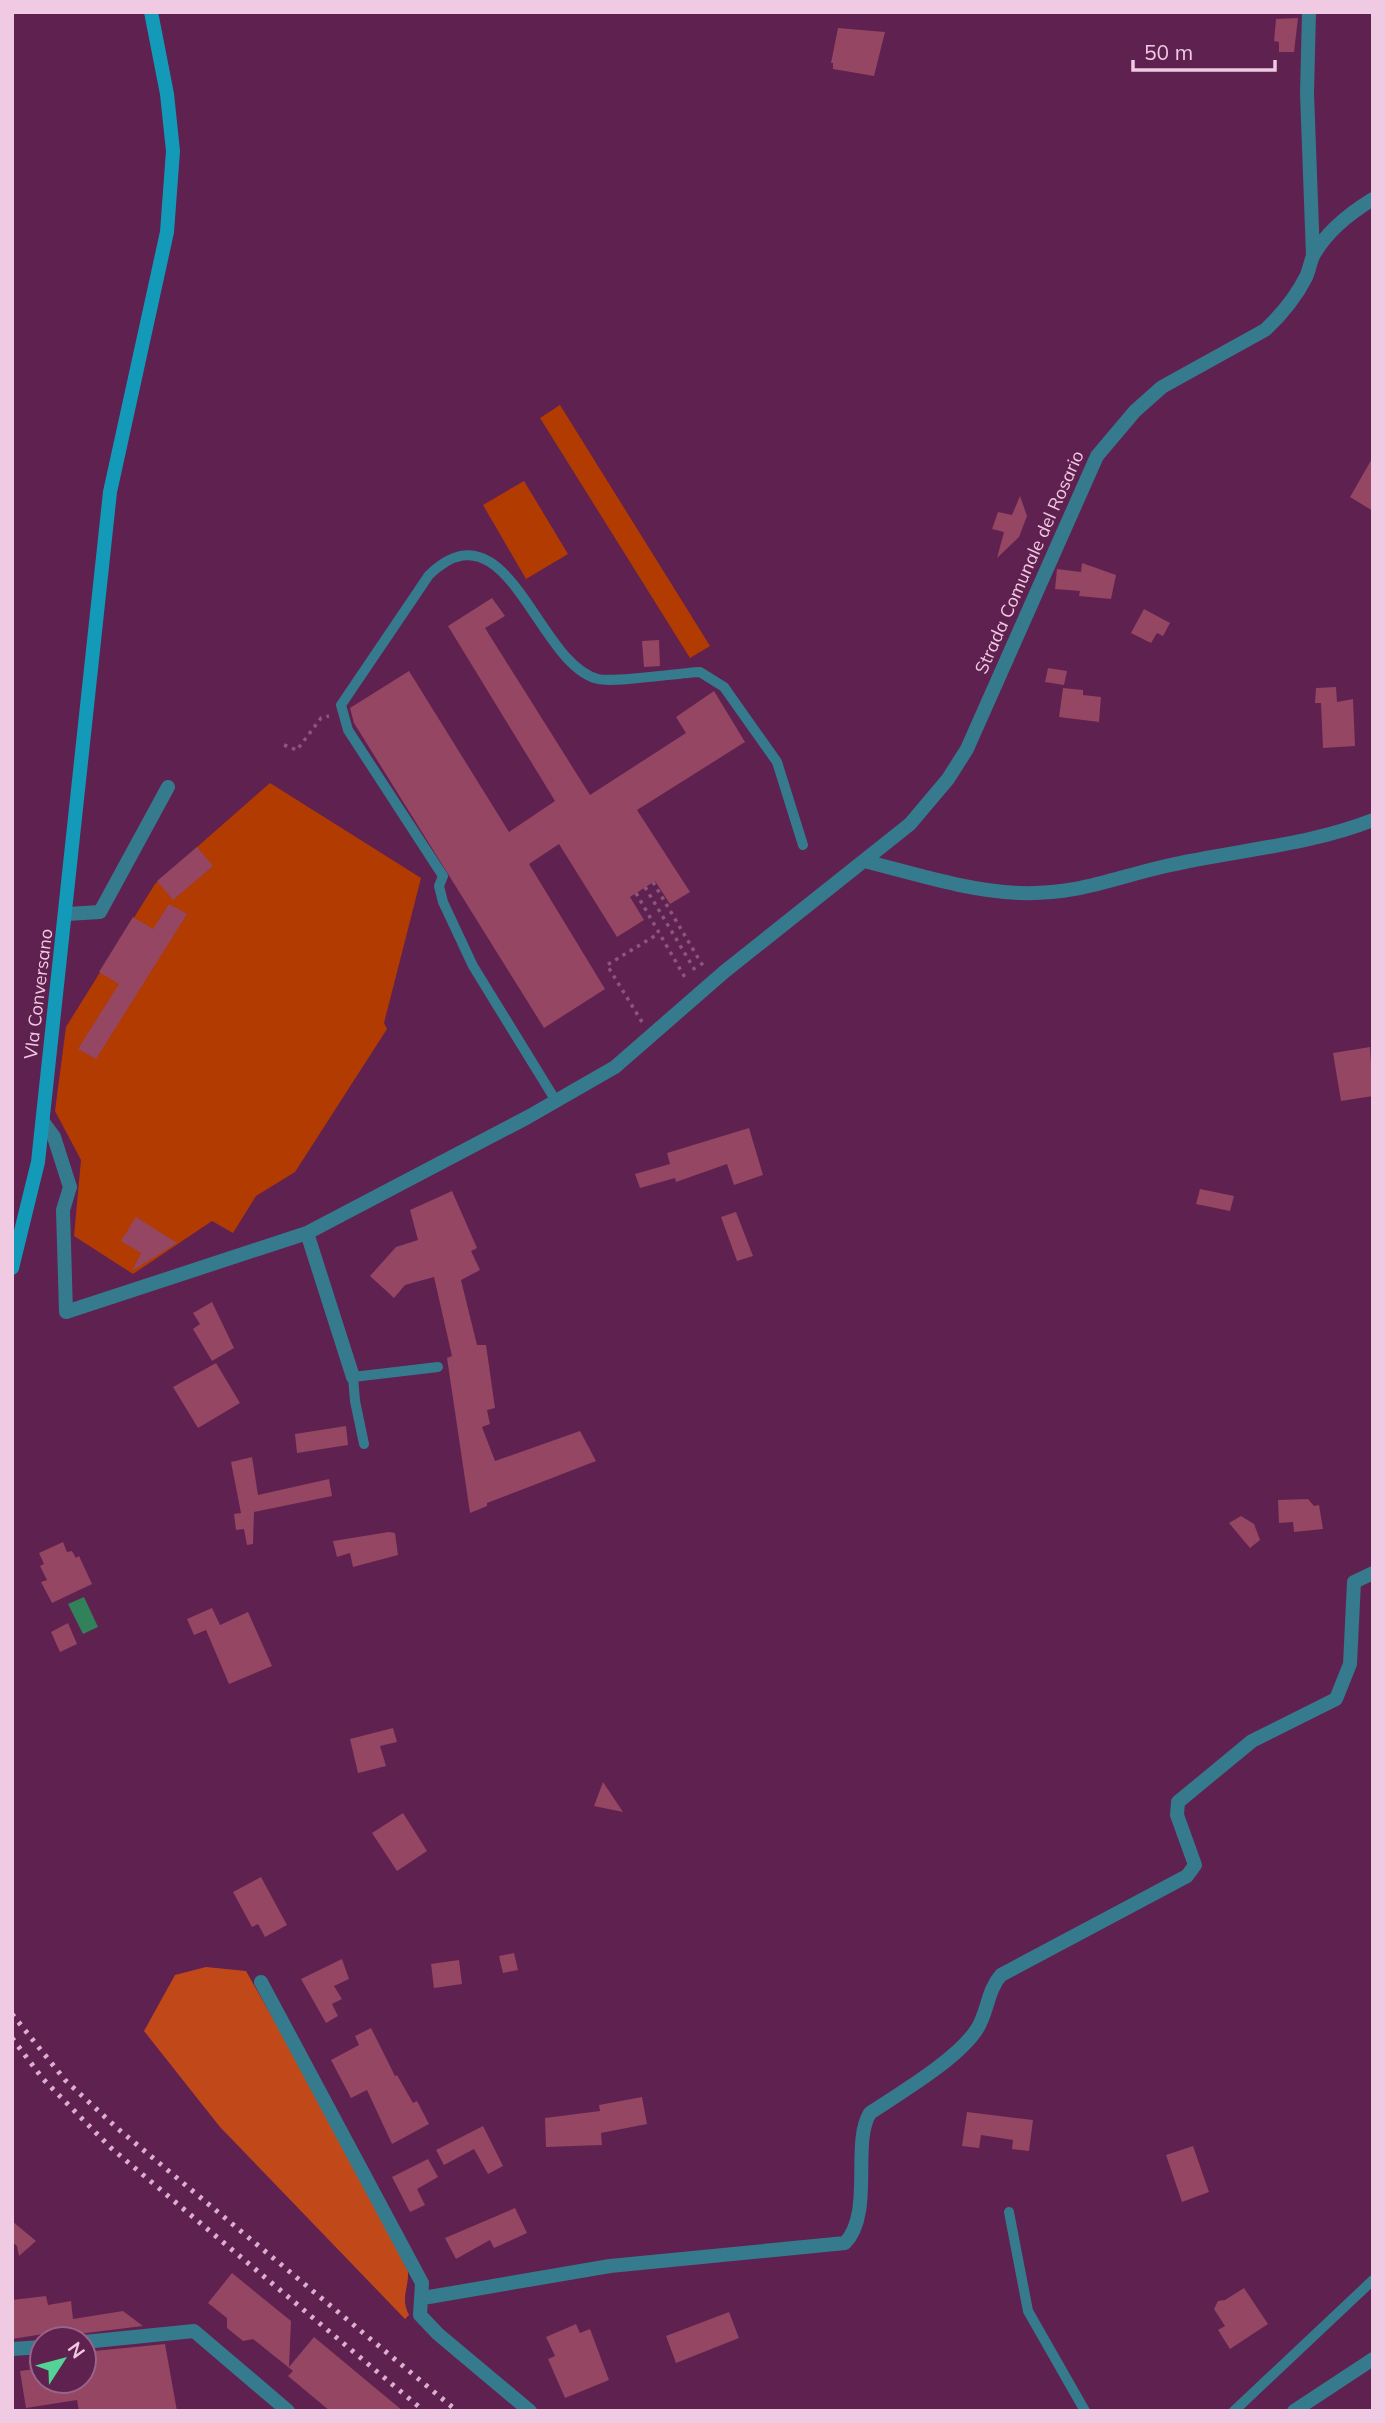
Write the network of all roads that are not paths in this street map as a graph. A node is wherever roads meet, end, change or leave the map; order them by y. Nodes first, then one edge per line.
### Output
1 (151, 12) edge
2 (1309, 12) edge
3 (1373, 199) edge
4 (1313, 256) junction
5 (167, 787) dead end
6 (1373, 820) edge
7 (803, 845) dead end
8 (864, 861) junction
9 (67, 914) junction
10 (556, 1101) junction
11 (43, 1122) junction
12 (307, 1233) junction
13 (12, 1268) edge
14 (438, 1367) dead end
15 (353, 1377) junction
16 (364, 1444) dead end
17 (1373, 1573) edge
18 (261, 1982) dead end
19 (1009, 2212) dead end
20 (1373, 2280) edge
21 (423, 2298) junction
22 (98, 2341) edge
23 (1373, 2359) edge
24 (288, 2411) edge
25 (530, 2411) edge
26 (1085, 2411) edge
27 (1234, 2411) edge
28 (1294, 2411) edge

1 - 9 main road, VIa Conversano
2 - 4 street
3 - 4 street, Strada Comunale del Rosario
4 - 8 street, Strada Comunale del Rosario
5 - 9 street
6 - 8 street
7 - 10 lane
8 - 10 street, Strada Comunale del Rosario
9 - 11 main road, VIa Conversano
10 - 12 street, Strada Comunale del Rosario
11 - 12 street, Strada Comunale del Rosario
11 - 13 main road, VIa Conversano
12 - 15 street
14 - 15 lane
15 - 16 lane
17 - 21 street
18 - 21 street
19 - 26 lane
20 - 27 lane
21 - 25 street
22 - 24 street
23 - 28 street

